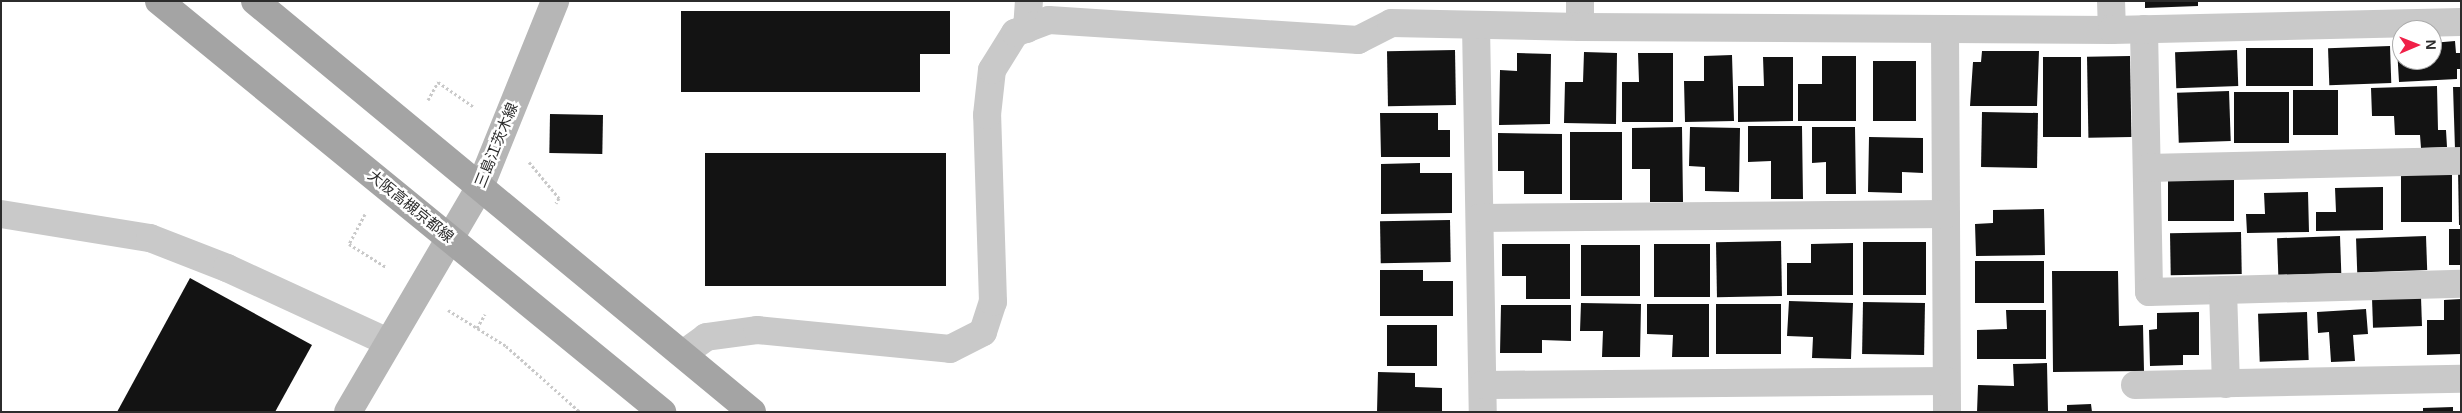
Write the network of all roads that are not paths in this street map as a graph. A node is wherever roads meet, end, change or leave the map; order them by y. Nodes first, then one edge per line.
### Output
1 (159, 1) edge
2 (255, 1) edge
3 (555, 1) edge
4 (1029, 1) edge
5 (2111, 1) edge
6 (1580, 14) edge
7 (2461, 22) edge
8 (1476, 25) junction
9 (1027, 29) junction
10 (1945, 29) junction
11 (2144, 29) junction
12 (2112, 30) junction
13 (2461, 161) edge
14 (2147, 168) junction
15 (480, 187) junction
16 (1, 214) edge
17 (1946, 214) junction
18 (1480, 218) junction
19 (448, 237) junction
20 (2461, 284) edge
21 (2223, 290) junction
22 (388, 342) junction
23 (683, 354) junction
24 (2461, 379) edge
25 (1946, 381) junction
26 (2226, 384) junction
27 (1483, 385) junction
28 (2135, 385) dead end
29 (348, 412) edge
30 (662, 412) edge
31 (752, 412) edge
32 (1483, 412) edge
33 (1946, 412) edge

1 - 19 main road, 大阪高槻京都線
2 - 15 main road
3 - 15 main road, 三島江茨木線
4 - 9 street
5 - 12 street
6 - 8 street
6 - 10 street
7 - 11 street
8 - 9 street
8 - 18 street
9 - 23 street
10 - 12 street
10 - 17 street
11 - 12 street
11 - 14 street
13 - 14 street
14 - 21 street
15 - 19 main road, 三島江茨木線
15 - 23 main road
16 - 22 street
17 - 18 street
17 - 25 street
18 - 27 street
19 - 22 main road, 三島江茨木線
19 - 30 main road, 大阪高槻京都線
20 - 21 street
21 - 26 street
22 - 29 main road, 三島江茨木線
23 - 31 main road
24 - 26 street
25 - 27 street
25 - 33 street
26 - 28 street
27 - 32 street

